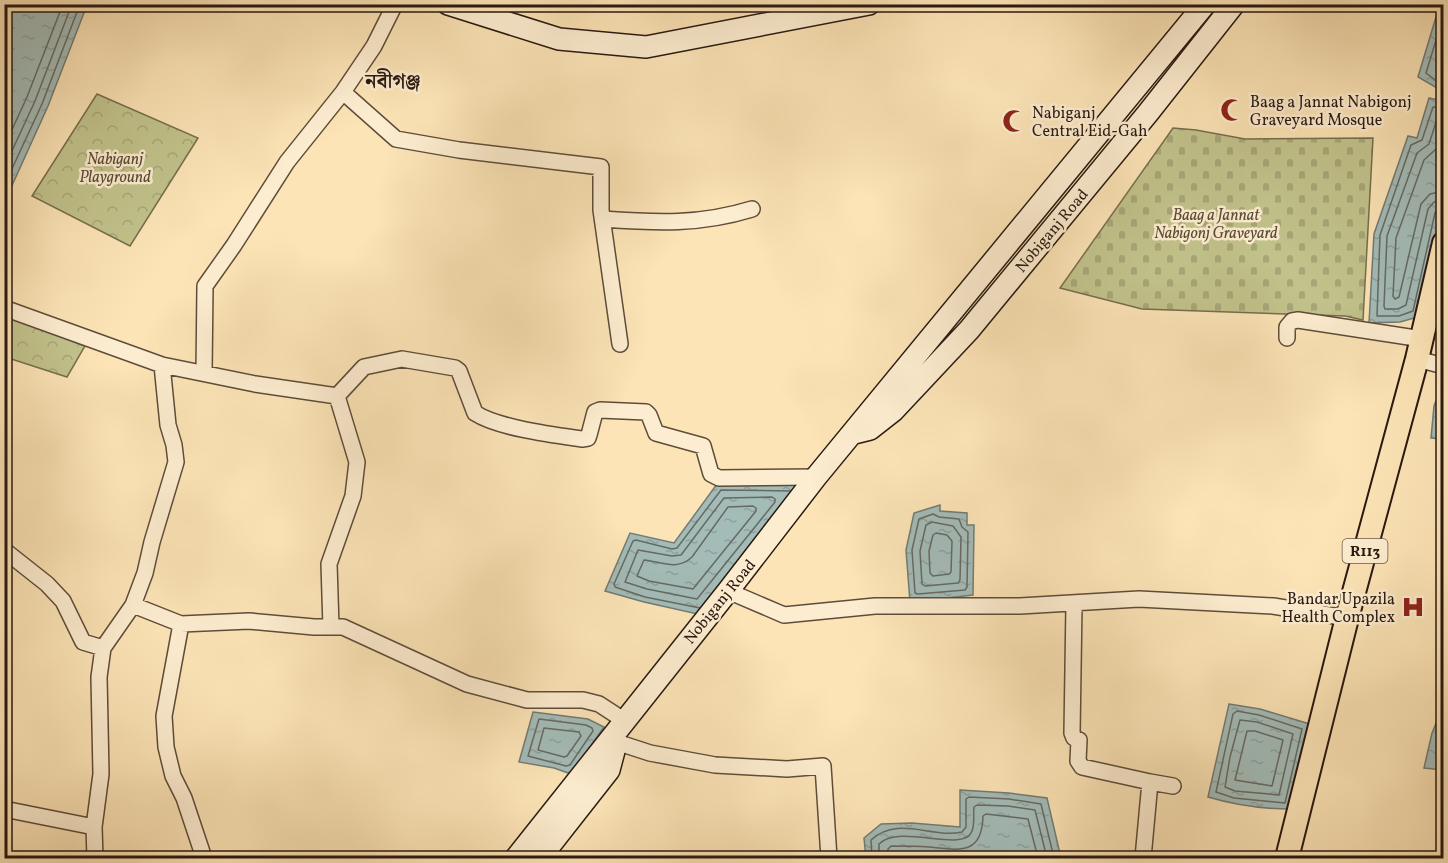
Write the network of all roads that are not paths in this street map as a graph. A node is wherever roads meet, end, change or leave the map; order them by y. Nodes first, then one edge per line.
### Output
1 (395, 4) edge
2 (448, 4) edge
3 (869, 4) edge
4 (1205, 4) edge
5 (1234, 4) edge
6 (479, 10) edge
7 (343, 92) junction
8 (752, 209) dead end
9 (603, 219) junction
10 (1443, 243) edge
11 (4, 308) edge
12 (1287, 338) dead end
13 (620, 344) dead end
14 (1419, 349) junction
15 (162, 365) junction
16 (1443, 366) edge
17 (204, 372) junction
18 (337, 396) junction
19 (850, 434) junction
20 (816, 477) junction
21 (4, 550) edge
22 (728, 591) junction
23 (1074, 604) junction
24 (133, 605) junction
25 (1347, 618) junction
26 (181, 624) junction
27 (331, 627) junction
28 (103, 648) junction
29 (625, 721) junction
30 (609, 740) junction
31 (1150, 782) junction
32 (1173, 786) dead end
33 (4, 809) edge
34 (94, 827) junction
35 (95, 858) edge
36 (204, 858) edge
37 (516, 858) edge
38 (540, 858) edge
39 (829, 858) edge
40 (1143, 858) edge
41 (1287, 858) edge

1 - 7 street
2 - 6 main road
3 - 6 main road
4 - 19 main road, Nobiganj Road
5 - 19 main road, Nobiganj Road
7 - 9 street
7 - 17 street
8 - 9 street
9 - 13 street
10 - 14 main road, R113
11 - 15 street
12 - 14 street
14 - 16 street
14 - 25 main road, R113
15 - 17 street
15 - 24 street
17 - 18 street
18 - 20 street
18 - 27 street
19 - 20 main road, Nobiganj Road
20 - 22 main road, Nobiganj Road
21 - 28 street
22 - 23 street
22 - 29 main road, Nobiganj Road
23 - 25 street
23 - 31 street
24 - 26 street
24 - 28 street
25 - 41 main road, R113
26 - 27 street
26 - 36 street
27 - 29 street
28 - 34 street
29 - 30 main road, Nobiganj Road
30 - 37 main road, Nobiganj Road
30 - 38 main road
30 - 39 street
31 - 32 street
31 - 40 street
33 - 34 street
34 - 35 street

